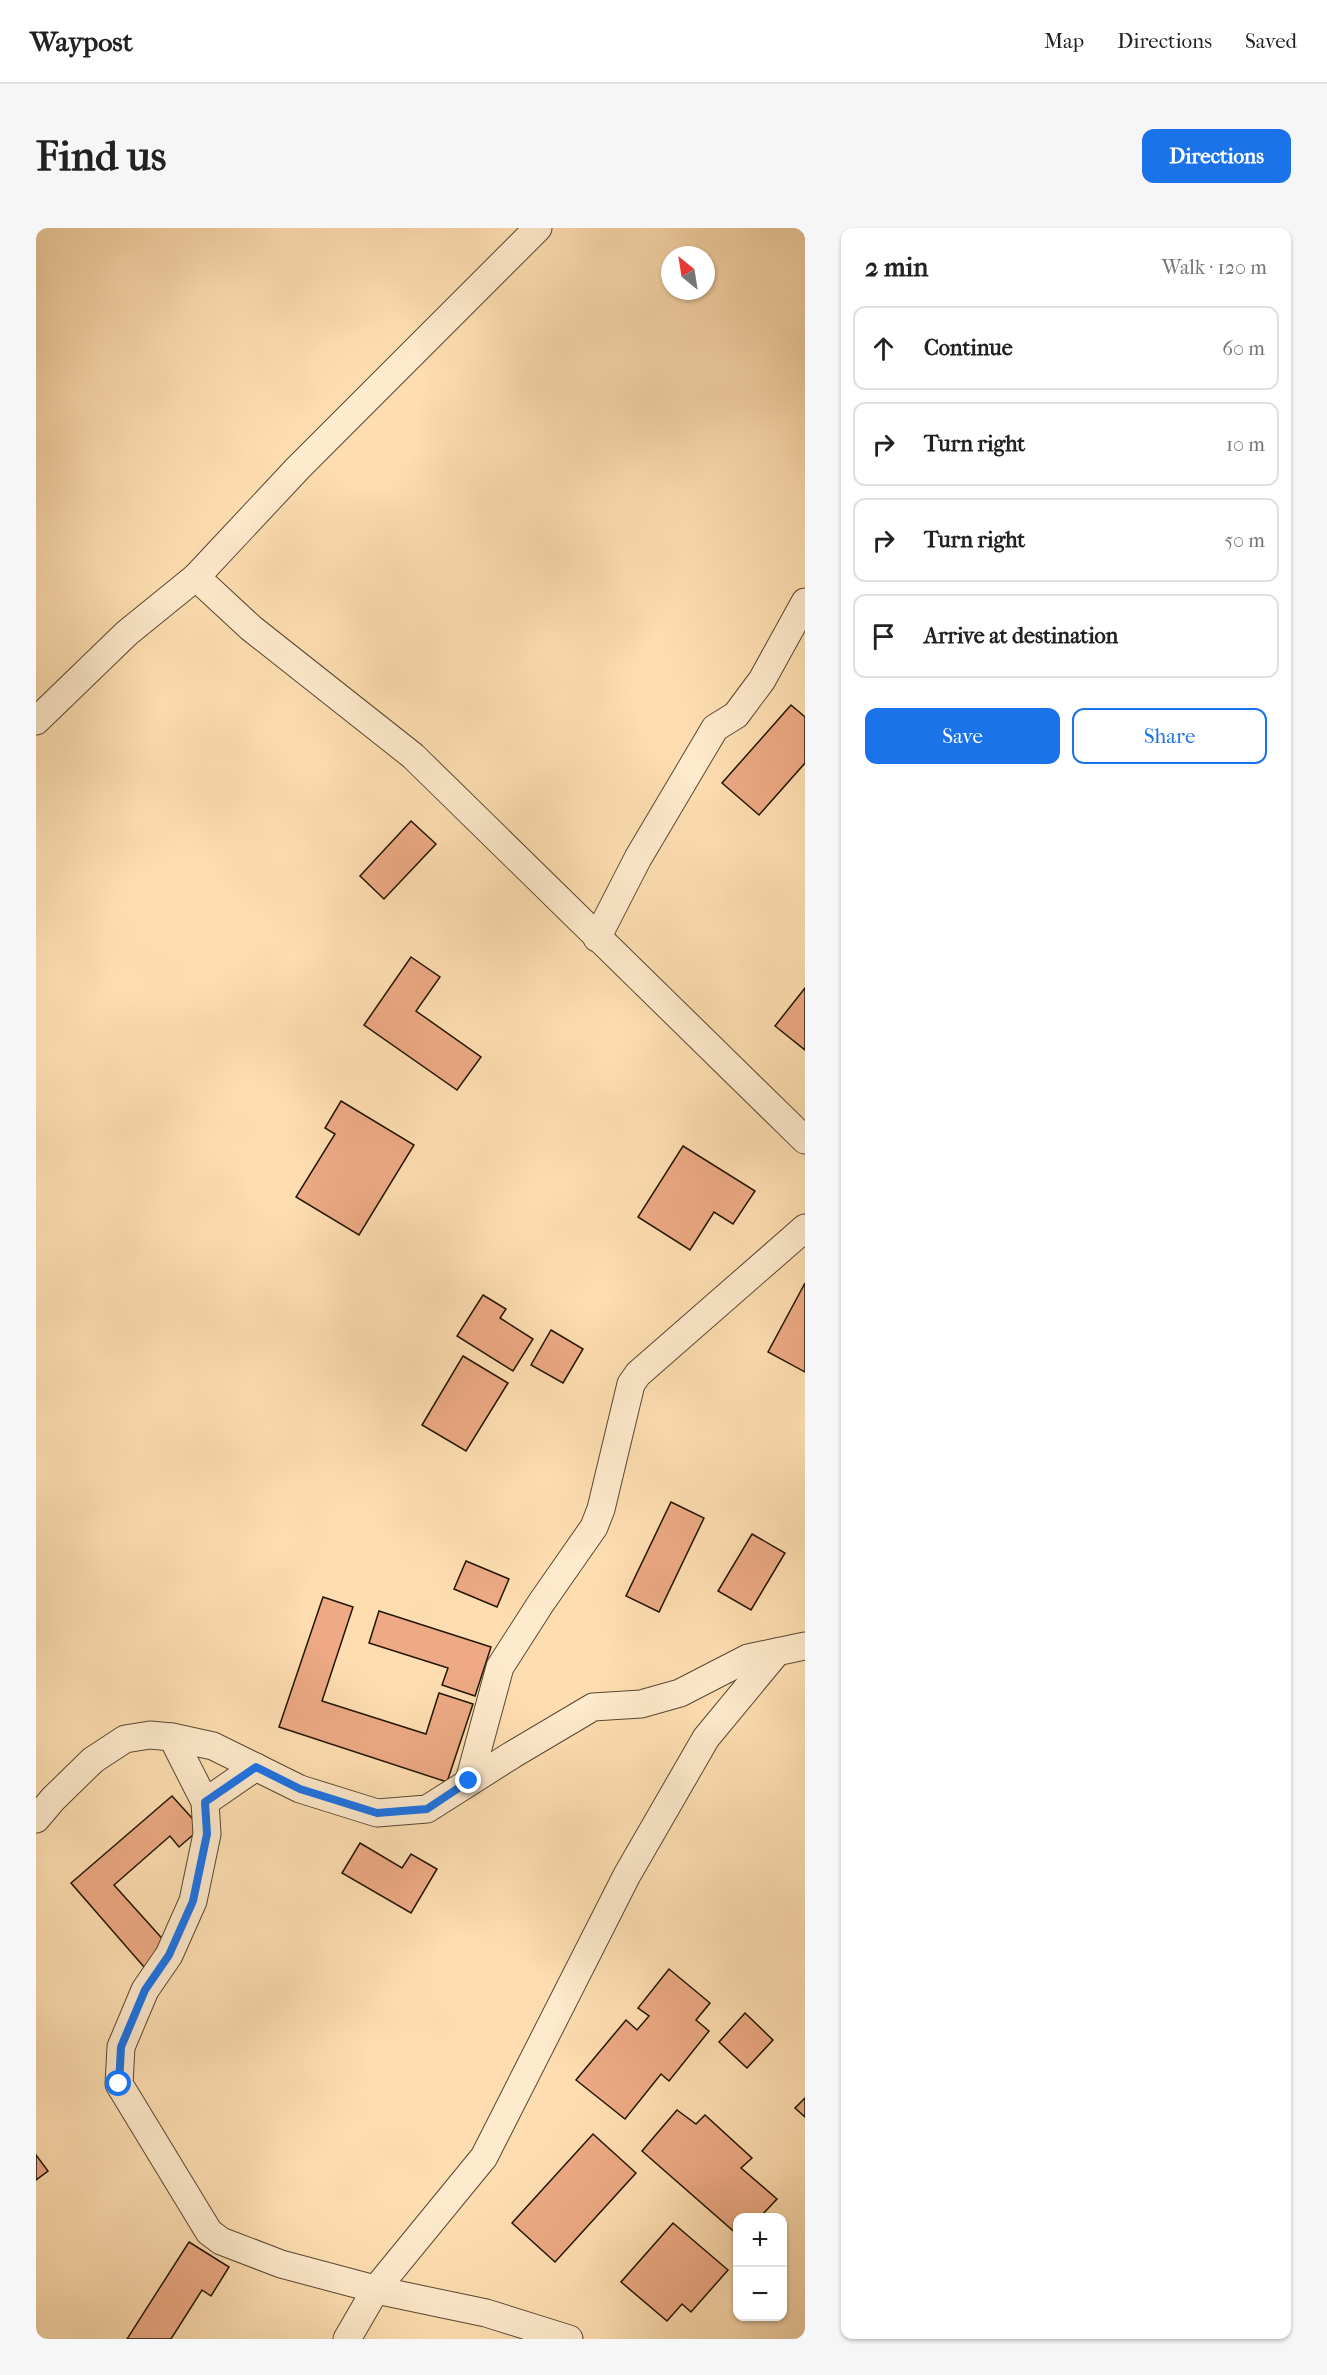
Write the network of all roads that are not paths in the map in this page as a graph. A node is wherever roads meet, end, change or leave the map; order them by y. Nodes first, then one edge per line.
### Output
1 (530, 232) edge
2 (196, 577) junction
3 (805, 602) edge
4 (36, 721) edge
5 (597, 938) junction
6 (805, 1140) edge
7 (805, 1228) edge
8 (805, 1646) edge
9 (777, 1652) junction
10 (172, 1737) junction
11 (256, 1767) junction
12 (469, 1781) junction
13 (205, 1802) junction
14 (36, 1819) edge
15 (376, 2289) junction
16 (347, 2339) edge
17 (569, 2339) edge

1 - 2 street
2 - 4 street
2 - 5 street
3 - 5 street
5 - 6 street
7 - 12 street
8 - 9 street
9 - 12 street
9 - 15 street
10 - 11 street
10 - 13 street
10 - 14 street
11 - 12 street
11 - 13 street
13 - 15 street
15 - 16 street
15 - 17 street

